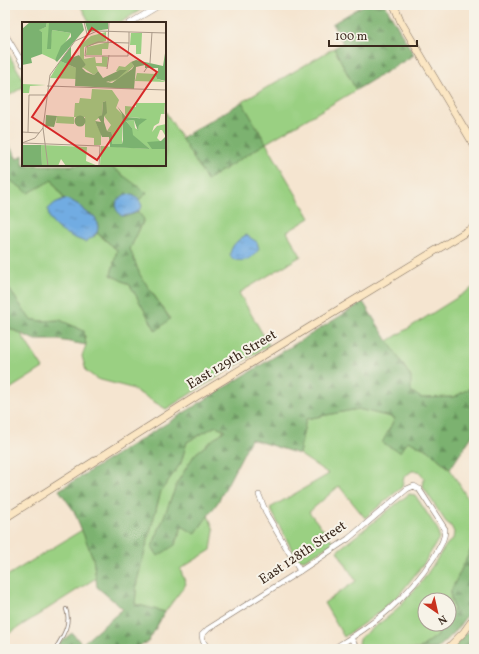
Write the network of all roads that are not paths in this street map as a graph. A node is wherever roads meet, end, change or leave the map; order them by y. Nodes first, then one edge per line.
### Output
1 (160, 5) edge
2 (394, 5) edge
3 (132, 22) edge
4 (5, 34) edge
5 (22, 62) edge
6 (474, 145) edge
7 (474, 227) edge
8 (259, 495) dead end
9 (5, 518) edge
10 (300, 571) junction
11 (66, 609) dead end
12 (474, 618) edge
13 (351, 638) junction
14 (57, 649) edge
15 (208, 649) edge
16 (332, 649) edge
17 (357, 649) edge
18 (447, 649) edge

1 - 3 street
2 - 6 main road
4 - 5 street
7 - 9 main road, East 129th Street
8 - 10 street
10 - 13 street, East 128th Street
10 - 15 street, East 128th Street
11 - 14 lane
12 - 18 main road
13 - 16 street
13 - 17 street

